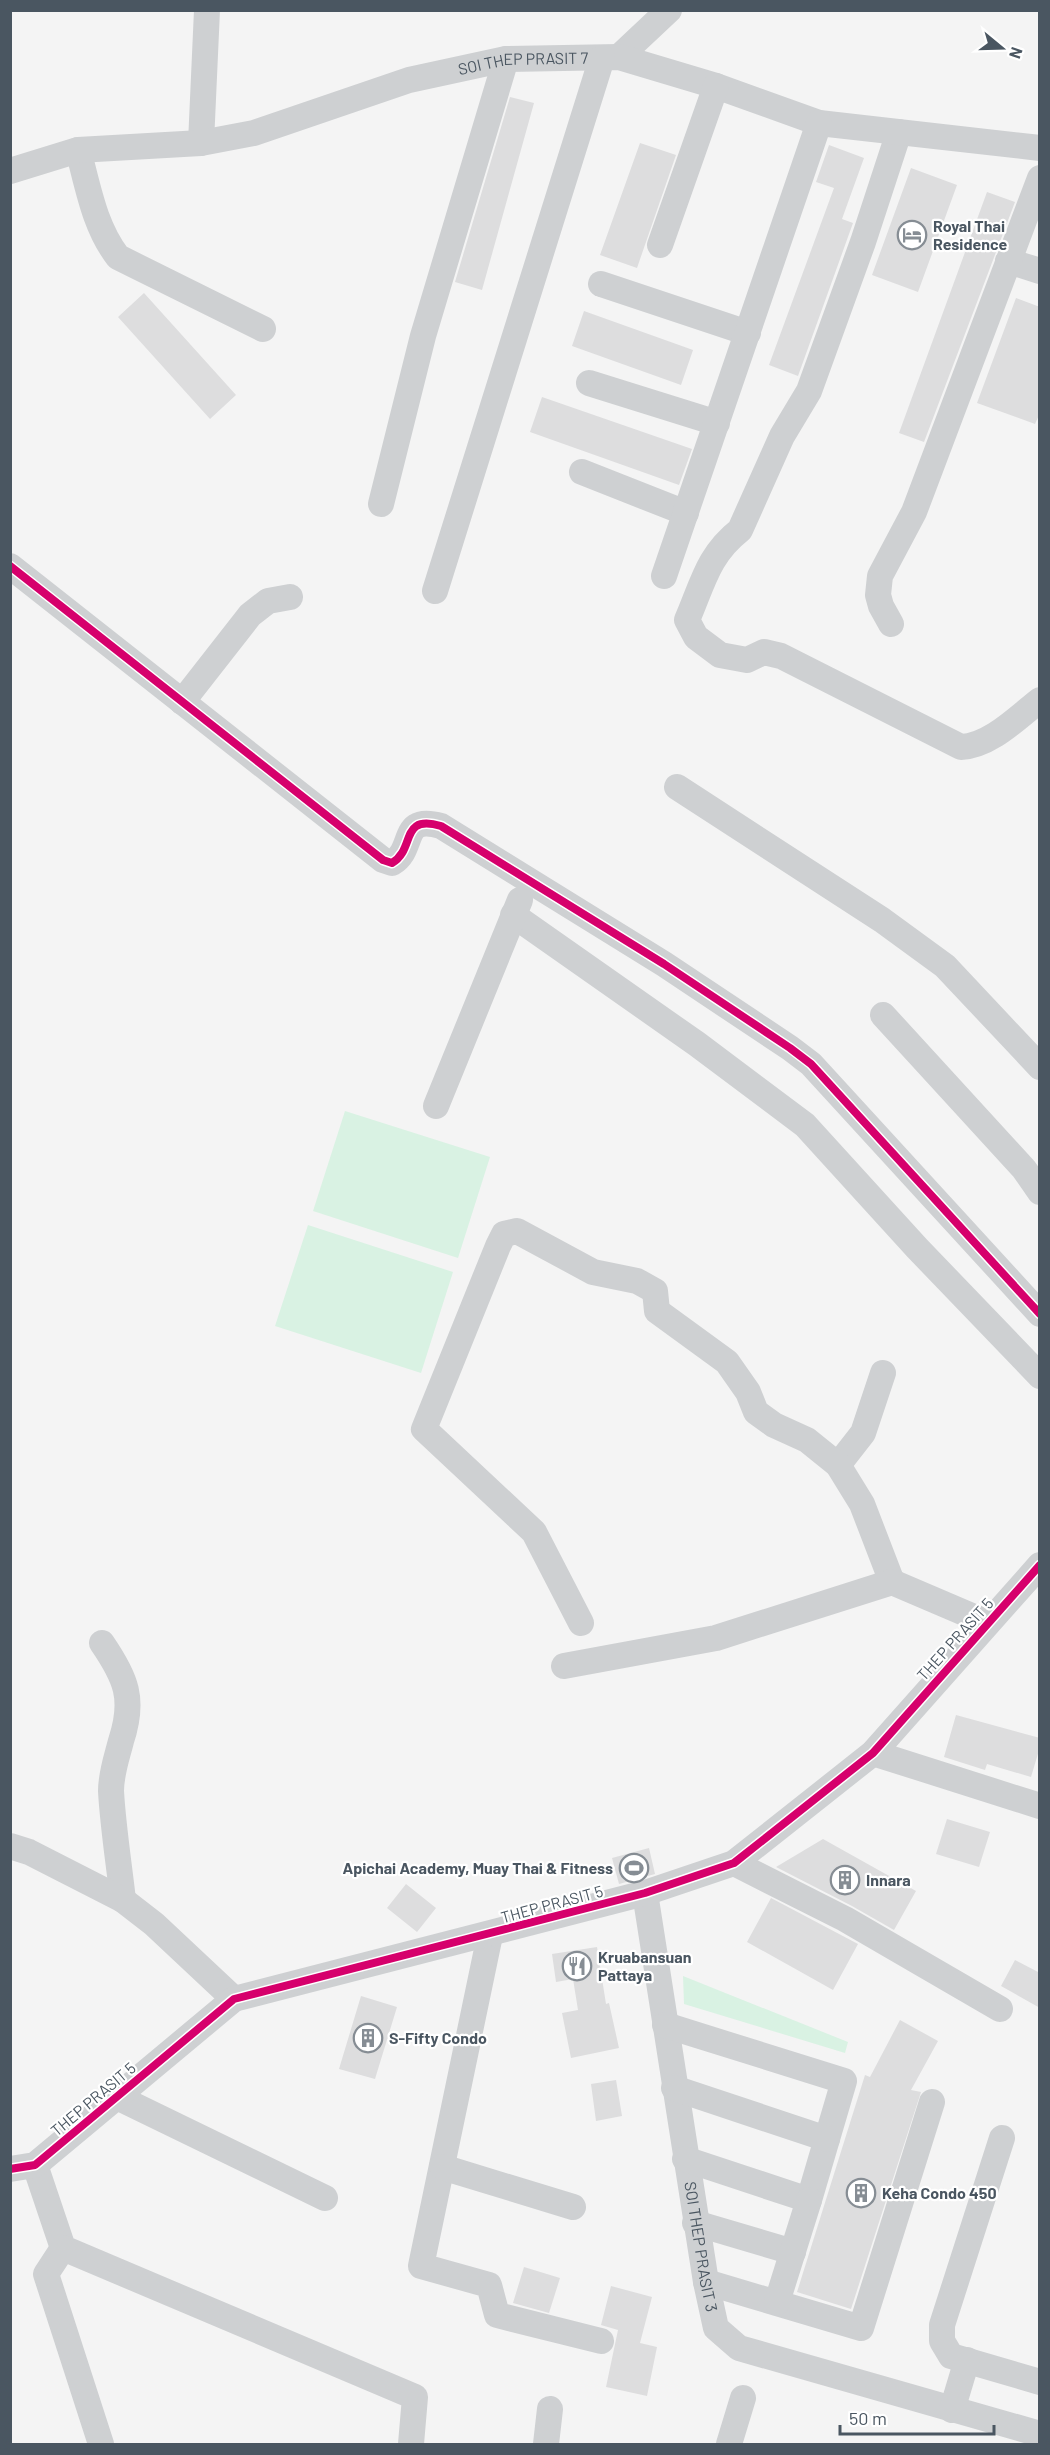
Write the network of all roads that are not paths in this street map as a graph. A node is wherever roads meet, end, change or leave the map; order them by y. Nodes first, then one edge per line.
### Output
1 (207, 10) edge
2 (669, 10) edge
3 (610, 57) junction
4 (506, 59) junction
5 (716, 86) junction
6 (819, 123) junction
7 (899, 132) junction
8 (201, 143) junction
9 (1040, 148) edge
10 (78, 150) junction
11 (10, 171) edge
12 (1040, 178) edge
13 (660, 245) dead end
14 (1008, 261) junction
15 (1040, 271) edge
16 (601, 284) dead end
17 (263, 329) dead end
18 (748, 333) junction
19 (589, 383) dead end
20 (717, 423) junction
21 (582, 472) dead end
22 (381, 504) dead end
23 (686, 513) junction
24 (10, 566) edge
25 (664, 576) dead end
26 (435, 591) dead end
27 (290, 597) dead end
28 (891, 624) dead end
29 (1040, 700) edge
30 (182, 702) junction
31 (676, 787) dead end
32 (528, 880) junction
33 (513, 915) junction
34 (882, 1015) dead end
35 (1040, 1067) edge
36 (436, 1106) dead end
37 (1040, 1192) edge
38 (1040, 1314) edge
39 (883, 1373) dead end
40 (1040, 1376) edge
41 (838, 1465) junction
42 (1040, 1565) edge
43 (892, 1582) junction
44 (581, 1623) dead end
45 (988, 1623) junction
46 (102, 1643) dead end
47 (564, 1666) dead end
48 (873, 1753) junction
49 (1040, 1806) edge
50 (10, 1845) edge
51 (734, 1863) junction
52 (645, 1893) junction
53 (123, 1900) junction
54 (490, 1935) junction
55 (234, 1999) junction
56 (1000, 2009) dead end
57 (665, 2025) junction
58 (675, 2088) junction
59 (117, 2097) junction
60 (932, 2102) dead end
61 (1002, 2138) dead end
62 (827, 2139) junction
63 (685, 2159) junction
64 (23, 2167) edge
65 (442, 2167) junction
66 (325, 2198) dead end
67 (809, 2200) junction
68 (573, 2207) dead end
69 (695, 2223) junction
70 (63, 2248) junction
71 (793, 2252) junction
72 (706, 2282) junction
73 (777, 2302) junction
74 (601, 2341) dead end
75 (967, 2360) junction
76 (1040, 2382) edge
77 (743, 2398) dead end
78 (549, 2409) dead end
79 (952, 2410) junction
80 (1040, 2434) edge
81 (100, 2445) edge
82 (411, 2445) edge
83 (546, 2445) edge
84 (729, 2445) edge

1 - 8 street
2 - 3 street
3 - 4 street, SOI THEP PRASIT 7
3 - 5 street, SOI THEP PRASIT 7
3 - 26 street
4 - 8 street, SOI THEP PRASIT 7
4 - 22 street
5 - 6 street, SOI THEP PRASIT 7
5 - 13 street
6 - 7 street, SOI THEP PRASIT 7
6 - 18 street
7 - 9 street, SOI THEP PRASIT 7
7 - 29 street
8 - 10 street, SOI THEP PRASIT 7
10 - 11 street, SOI THEP PRASIT 7
10 - 17 street
12 - 14 street
14 - 15 street
14 - 28 street
16 - 18 street
18 - 20 street
19 - 20 street
20 - 23 street
21 - 23 street
23 - 25 street
24 - 30 street
27 - 30 street
30 - 32 street
31 - 35 street
32 - 33 street
32 - 38 street
33 - 36 street
33 - 40 street
34 - 37 street
39 - 41 street
41 - 43 street
41 - 44 street
42 - 45 street, THEP PRASIT 5
43 - 45 street
43 - 47 street
45 - 48 street, THEP PRASIT 5
46 - 53 street
48 - 49 street
48 - 51 street, THEP PRASIT 5
50 - 53 street
51 - 52 street, THEP PRASIT 5
51 - 56 street
52 - 54 street, THEP PRASIT 5
52 - 57 street, SOI THEP PRASIT 3
53 - 55 street
54 - 55 street, THEP PRASIT 5
54 - 65 street
55 - 59 street, THEP PRASIT 5
57 - 58 street, SOI THEP PRASIT 3
57 - 62 street
58 - 62 street
58 - 63 street, SOI THEP PRASIT 3
59 - 64 street, THEP PRASIT 5
59 - 66 street
60 - 73 street
61 - 75 street
62 - 67 street
63 - 67 street
63 - 69 street, SOI THEP PRASIT 3
64 - 70 street
65 - 68 street
65 - 74 street
67 - 71 street
69 - 71 street
69 - 72 street, SOI THEP PRASIT 3
70 - 81 street
70 - 82 street
71 - 73 street
72 - 73 street
72 - 79 street, SOI THEP PRASIT 3
75 - 76 street
75 - 79 street
77 - 84 street
78 - 83 street
79 - 80 street, SOI THEP PRASIT 3

